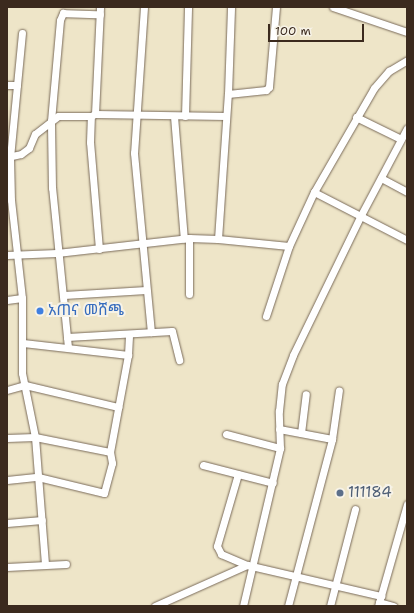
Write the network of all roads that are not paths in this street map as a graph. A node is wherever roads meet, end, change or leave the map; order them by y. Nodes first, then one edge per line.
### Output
1 (144, 7) edge
2 (188, 7) edge
3 (231, 7) edge
4 (276, 7) edge
5 (333, 7) edge
6 (100, 11) edge
7 (405, 29) edge
8 (22, 33) dead end
9 (407, 60) edge
10 (7, 84) edge
11 (17, 85) junction
12 (228, 94) junction
13 (93, 115) junction
14 (136, 115) junction
15 (174, 116) junction
16 (184, 116) junction
17 (226, 116) junction
18 (356, 117) junction
19 (51, 121) junction
20 (407, 128) edge
21 (401, 140) junction
22 (9, 157) edge
23 (380, 178) junction
24 (314, 192) junction
25 (407, 192) edge
26 (360, 215) junction
27 (187, 239) junction
28 (218, 239) junction
29 (407, 240) edge
30 (143, 244) junction
31 (289, 246) junction
32 (99, 249) junction
33 (18, 253) junction
34 (58, 253) junction
35 (7, 255) edge
36 (146, 290) junction
37 (189, 294) dead end
38 (64, 295) junction
39 (22, 298) junction
40 (7, 300) edge
41 (266, 316) dead end
42 (151, 332) junction
43 (129, 334) junction
44 (67, 337) junction
45 (23, 343) junction
46 (68, 348) junction
47 (128, 355) junction
48 (179, 360) dead end
49 (24, 385) junction
50 (7, 390) edge
51 (339, 390) dead end
52 (306, 394) dead end
53 (118, 407) junction
54 (279, 429) junction
55 (301, 433) junction
56 (226, 434) dead end
57 (35, 437) junction
58 (7, 438) edge
59 (332, 439) junction
60 (280, 448) junction
61 (110, 452) junction
62 (202, 465) dead end
63 (238, 474) junction
64 (38, 477) junction
65 (7, 480) edge
66 (274, 483) junction
67 (407, 504) edge
68 (355, 509) dead end
69 (42, 520) junction
70 (7, 523) edge
71 (404, 525) edge
72 (66, 564) dead end
73 (45, 565) junction
74 (250, 566) junction
75 (7, 567) edge
76 (297, 575) junction
77 (336, 584) junction
78 (379, 601) edge
79 (155, 606) edge
80 (243, 606) edge
81 (288, 606) edge
82 (330, 606) edge
83 (393, 606) edge

1 - 14 street
2 - 16 street
3 - 12 street
4 - 12 street
5 - 7 street
6 - 13 street
6 - 19 street
8 - 11 street
9 - 18 street
10 - 11 street
11 - 22 street
12 - 17 street
13 - 14 street
13 - 19 street
13 - 32 street
14 - 15 street
14 - 30 street
15 - 16 street
15 - 27 street
16 - 17 street
17 - 28 street
18 - 21 street
18 - 24 street
19 - 22 street
19 - 34 street
20 - 21 street
21 - 23 street
22 - 33 street
23 - 25 street
23 - 26 street
24 - 26 street
24 - 31 street
26 - 29 street
26 - 54 street
27 - 28 street
27 - 30 street
27 - 37 street
28 - 31 street
30 - 32 street
30 - 36 street
31 - 41 street
32 - 34 street
33 - 34 street
33 - 35 street
33 - 39 street
34 - 38 street
36 - 38 street
36 - 42 street
38 - 44 street
39 - 40 street
39 - 45 street
42 - 43 street
42 - 48 street
43 - 44 street
43 - 47 street
44 - 46 street
45 - 46 street
45 - 49 street
46 - 47 street
47 - 53 street
49 - 50 street
49 - 53 street
49 - 57 street
51 - 59 street
52 - 55 street
53 - 61 street
54 - 55 street
54 - 60 street
55 - 59 street
56 - 60 street
57 - 58 street
57 - 61 street
57 - 64 street
59 - 76 street
60 - 66 street
61 - 64 street
62 - 63 street
63 - 66 street
63 - 74 street
64 - 65 street
64 - 69 street
66 - 74 street
67 - 71 street
68 - 77 street
69 - 70 street
69 - 73 street
71 - 78 street
72 - 73 street
73 - 75 street
74 - 76 street
74 - 79 street
74 - 80 street
76 - 77 street
76 - 81 street
77 - 78 street
77 - 82 street
78 - 83 street

